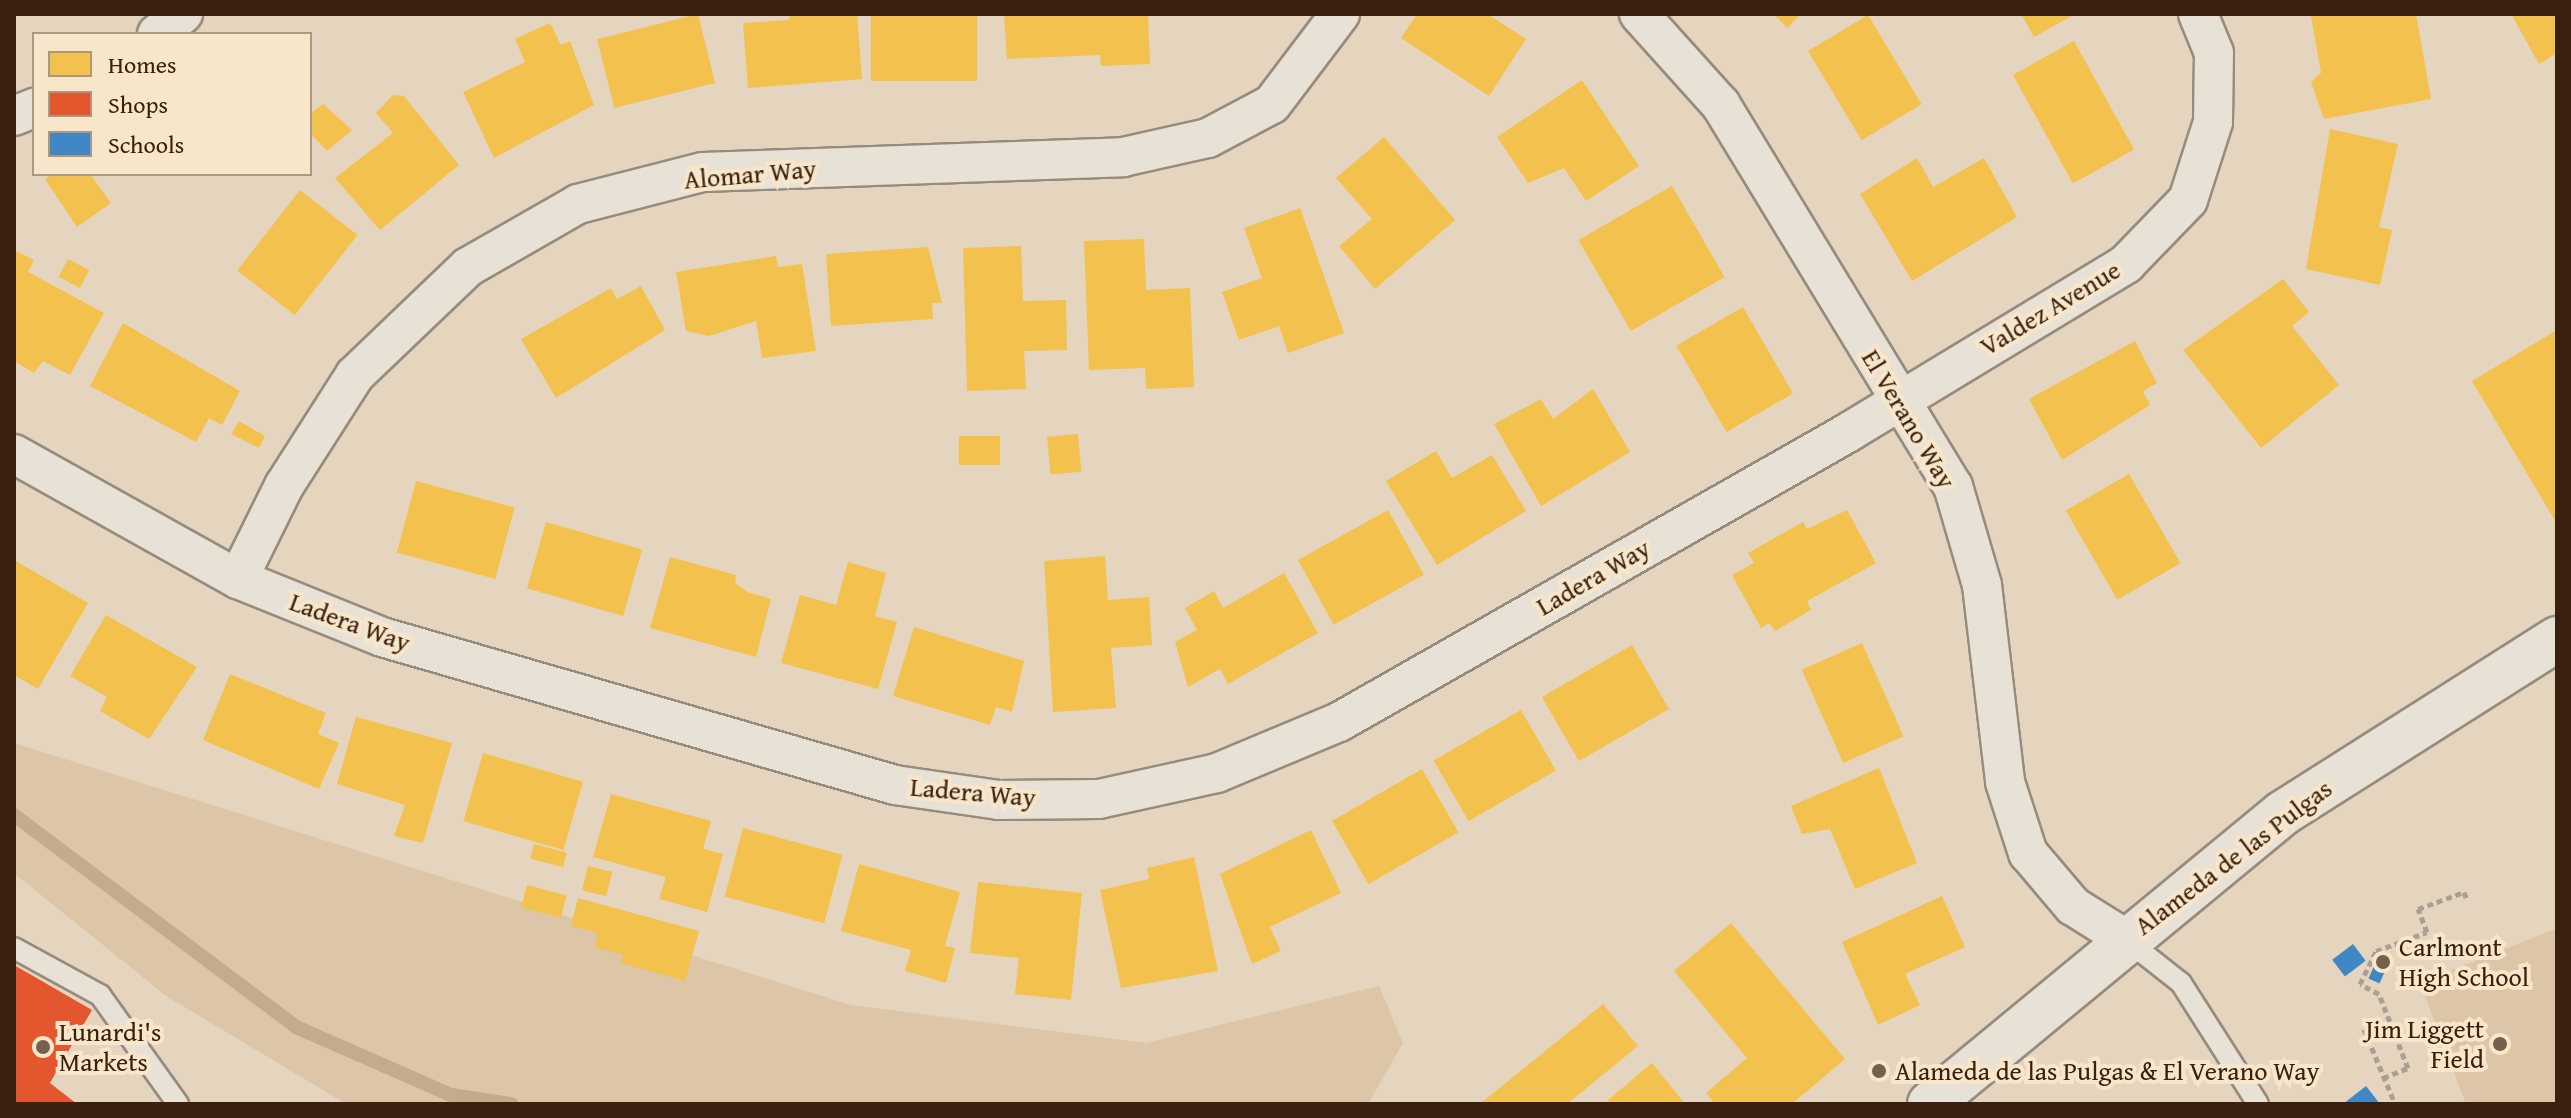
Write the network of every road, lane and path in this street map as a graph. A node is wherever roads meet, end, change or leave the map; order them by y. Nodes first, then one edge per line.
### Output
1 (183, 14) edge
2 (1340, 14) edge
3 (1639, 14) edge
4 (2198, 14) edge
5 (160, 32) edge
6 (1897, 399) junction
7 (14, 454) edge
8 (238, 579) junction
9 (2557, 639) edge
10 (2467, 900) dead end
11 (2124, 938) junction
12 (14, 948) edge
13 (2364, 1029) dead end
14 (2383, 1078) junction
15 (178, 1104) edge
16 (1930, 1104) edge
17 (2258, 1104) edge
18 (2395, 1104) edge

1 - 5 street
2 - 8 street, Alomar Way
3 - 6 street, El Verano Way
4 - 6 street, Valdez Avenue
6 - 8 street, Ladera Way
6 - 11 street, El Verano Way
7 - 8 street, Ladera Way
9 - 11 main road, Alameda de las Pulgas
10 - 14 path
11 - 16 main road, Alameda de las Pulgas
11 - 17 lane
12 - 15 lane
13 - 14 path
14 - 18 path

